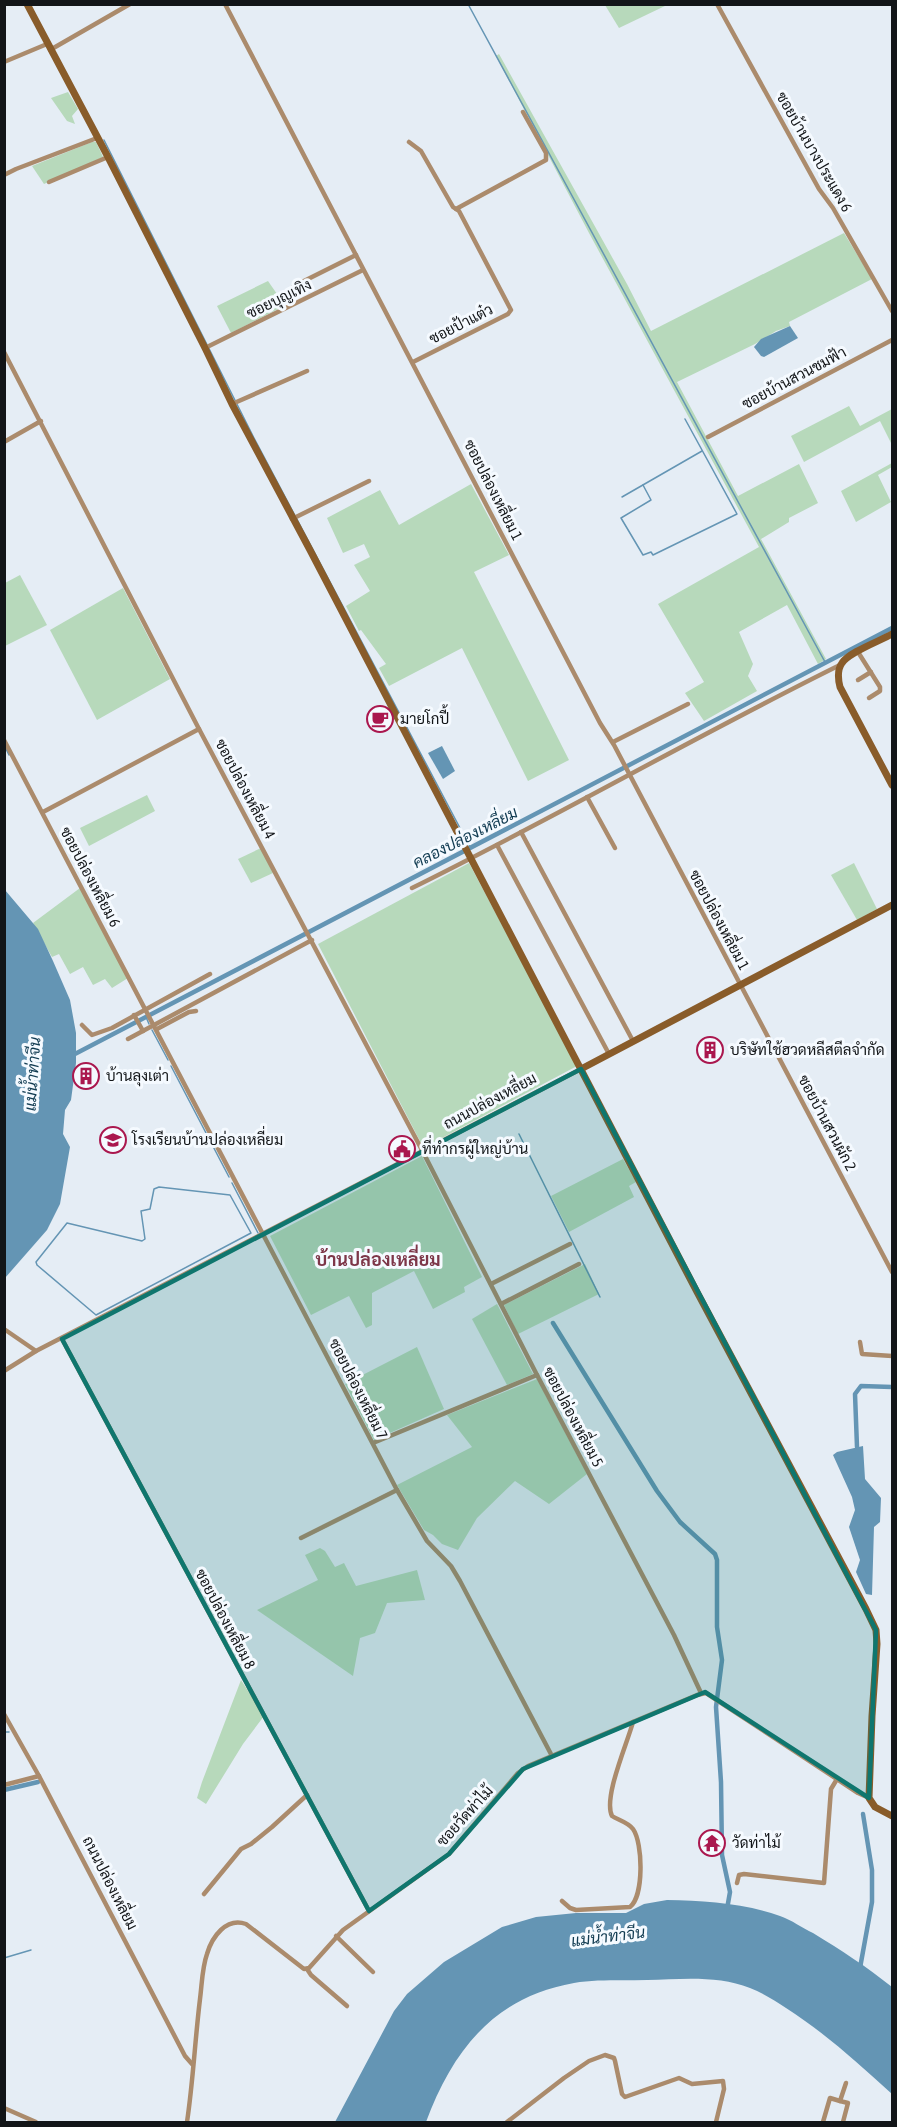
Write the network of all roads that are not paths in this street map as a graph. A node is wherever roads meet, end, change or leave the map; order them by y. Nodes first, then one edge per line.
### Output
1 (27, 4) edge
2 (130, 4) edge
3 (225, 4) edge
4 (717, 4) edge
5 (49, 47) junction
6 (4, 62) edge
7 (524, 112) dead end
8 (98, 138) junction
9 (409, 142) dead end
10 (108, 157) junction
11 (4, 175) edge
12 (49, 182) dead end
13 (456, 209) junction
14 (356, 255) junction
15 (363, 270) junction
16 (294, 286) dead end
17 (892, 311) edge
18 (892, 340) edge
19 (206, 348) junction
20 (4, 352) edge
21 (413, 362) junction
22 (307, 371) dead end
23 (232, 404) junction
24 (41, 421) junction
25 (708, 437) dead end
26 (4, 442) edge
27 (369, 481) dead end
28 (295, 517) junction
29 (892, 634) edge
30 (858, 652) junction
31 (840, 665) junction
32 (870, 672) junction
33 (858, 680) dead end
34 (869, 698) dead end
35 (688, 704) dead end
36 (199, 729) junction
37 (4, 740) edge
38 (613, 742) junction
39 (13, 756) junction
40 (4, 759) edge
41 (629, 772) junction
42 (892, 785) edge
43 (587, 797) junction
44 (43, 812) junction
45 (521, 832) junction
46 (497, 845) junction
47 (615, 848) dead end
48 (467, 853) junction
49 (412, 888) dead end
50 (892, 905) edge
51 (312, 940) junction
52 (210, 974) dead end
53 (740, 986) junction
54 (146, 1009) junction
55 (196, 1011) dead end
56 (135, 1017) junction
57 (82, 1025) dead end
58 (155, 1025) junction
59 (141, 1029) junction
60 (128, 1039) dead end
61 (633, 1042) junction
62 (609, 1054) junction
63 (581, 1069) junction
64 (423, 1152) junction
65 (263, 1234) junction
66 (570, 1244) dead end
67 (579, 1264) dead end
68 (892, 1272) edge
69 (490, 1284) junction
70 (501, 1304) junction
71 (4, 1329) edge
72 (62, 1339) junction
73 (860, 1342) dead end
74 (36, 1352) junction
75 (892, 1356) edge
76 (4, 1371) edge
77 (537, 1375) junction
78 (373, 1443) junction
79 (397, 1490) junction
80 (302, 1538) dead end
81 (701, 1693) junction
82 (4, 1714) edge
83 (633, 1722) junction
84 (552, 1756) junction
85 (39, 1776) junction
86 (837, 1779) junction
87 (4, 1785) edge
88 (307, 1795) junction
89 (869, 1798) junction
90 (892, 1816) edge
91 (737, 1883) dead end
92 (204, 1894) dead end
93 (562, 1901) dead end
94 (369, 1911) junction
95 (336, 1936) junction
96 (307, 1969) junction
97 (373, 1972) dead end
98 (347, 2006) dead end
99 (192, 2064) junction
100 (846, 2083) dead end
101 (840, 2101) junction
102 (4, 2108) edge
103 (36, 2122) edge
104 (187, 2122) edge
105 (507, 2122) edge
106 (716, 2122) edge
107 (823, 2122) edge
108 (843, 2122) edge

1 - 5 street
2 - 5 street
3 - 14 street, ซอยปล่องเหลี่ยม 1
4 - 17 street, ซอยบ้านบางประแดง 6
5 - 6 street
5 - 8 street
7 - 13 street
8 - 10 street
8 - 11 street
9 - 13 street
10 - 12 street
10 - 19 street
13 - 21 street, ซอยป้าแต๋ว
14 - 15 street, ซอยปล่องเหลี่ยม 1
14 - 16 street
15 - 19 street, ซอยบุญเทิง
15 - 21 street, ซอยปล่องเหลี่ยม 1
18 - 25 street, ซอยบ้านสวนชมฟ้า
19 - 23 street
20 - 24 street, ซอยปล่องเหลี่ยม 4
21 - 38 street, ซอยปล่องเหลี่ยม 1
22 - 23 street
23 - 28 street
24 - 26 street
24 - 36 street, ซอยปล่องเหลี่ยม 4
27 - 28 street
28 - 48 street
29 - 30 street
30 - 31 street
30 - 32 street
31 - 41 street
31 - 42 street
32 - 33 street
32 - 34 street
35 - 38 street
36 - 44 street
36 - 51 street, ซอยปล่องเหลี่ยม 4
37 - 39 street, ซอยปล่องเหลี่ยม 6
38 - 41 street, ซอยปล่องเหลี่ยม 1
39 - 40 street
39 - 44 street, ซอยปล่องเหลี่ยม 6
41 - 43 street
41 - 53 street, ซอยปล่องเหลี่ยม 1
43 - 45 street
43 - 47 street
44 - 54 street, ซอยปล่องเหลี่ยม 6
45 - 46 street
45 - 61 street
46 - 48 street
46 - 62 street
48 - 49 street
48 - 63 street
50 - 53 street, ถนนปล่องเหลี่ยม
51 - 58 street
51 - 64 street, ซอยปล่องเหลี่ยม 4
52 - 54 street
53 - 61 street, ถนนปล่องเหลี่ยม
53 - 68 street, ซอยบ้านสวนผัก 2
54 - 56 street
54 - 58 street, ซอยปล่องเหลี่ยม 6
55 - 58 street
56 - 57 street
56 - 59 street
58 - 59 street
58 - 65 street, ซอยปล่องเหลี่ยม 7
59 - 60 street
61 - 62 street, ถนนปล่องเหลี่ยม
62 - 63 street, ถนนปล่องเหลี่ยม
63 - 64 street, ถนนปล่องเหลี่ยม
63 - 89 street
64 - 65 street, ถนนปล่องเหลี่ยม
64 - 69 street, ซอยปล่องเหลี่ยม 5
65 - 72 street, ถนนปล่องเหลี่ยม
65 - 78 street, ซอยปล่องเหลี่ยม 7
66 - 69 street
67 - 70 street
69 - 70 street, ซอยปล่องเหลี่ยม 5
70 - 77 street, ซอยปล่องเหลี่ยม 5
71 - 74 street
72 - 74 street, ถนนปล่องเหลี่ยม
72 - 88 street, ซอยปล่องเหลี่ยม 8
73 - 75 street
74 - 76 street, ถนนปล่องเหลี่ยม
77 - 78 street
77 - 81 street, ซอยปล่องเหลี่ยม 5
78 - 79 street, ซอยปล่องเหลี่ยม 7
79 - 80 street
79 - 84 street, ซอยปล่องเหลี่ยม 7
81 - 83 street, ซอยวัดท่าไม้
81 - 86 street
82 - 85 street, ถนนปล่องเหลี่ยม
83 - 84 street, ซอยวัดท่าไม้
83 - 93 street
84 - 94 street, ซอยวัดท่าไม้
85 - 87 street
85 - 99 street, ถนนปล่องเหลี่ยม
86 - 89 street
86 - 91 street
88 - 92 street
88 - 94 street, ซอยปล่องเหลี่ยม 8
89 - 90 street
94 - 95 street, ซอยวัดท่าไม้
95 - 96 street, ซอยวัดท่าไม้
95 - 97 street
96 - 98 street
96 - 99 street
99 - 104 street
100 - 101 street
101 - 107 street
101 - 108 street
102 - 103 street
105 - 106 street

